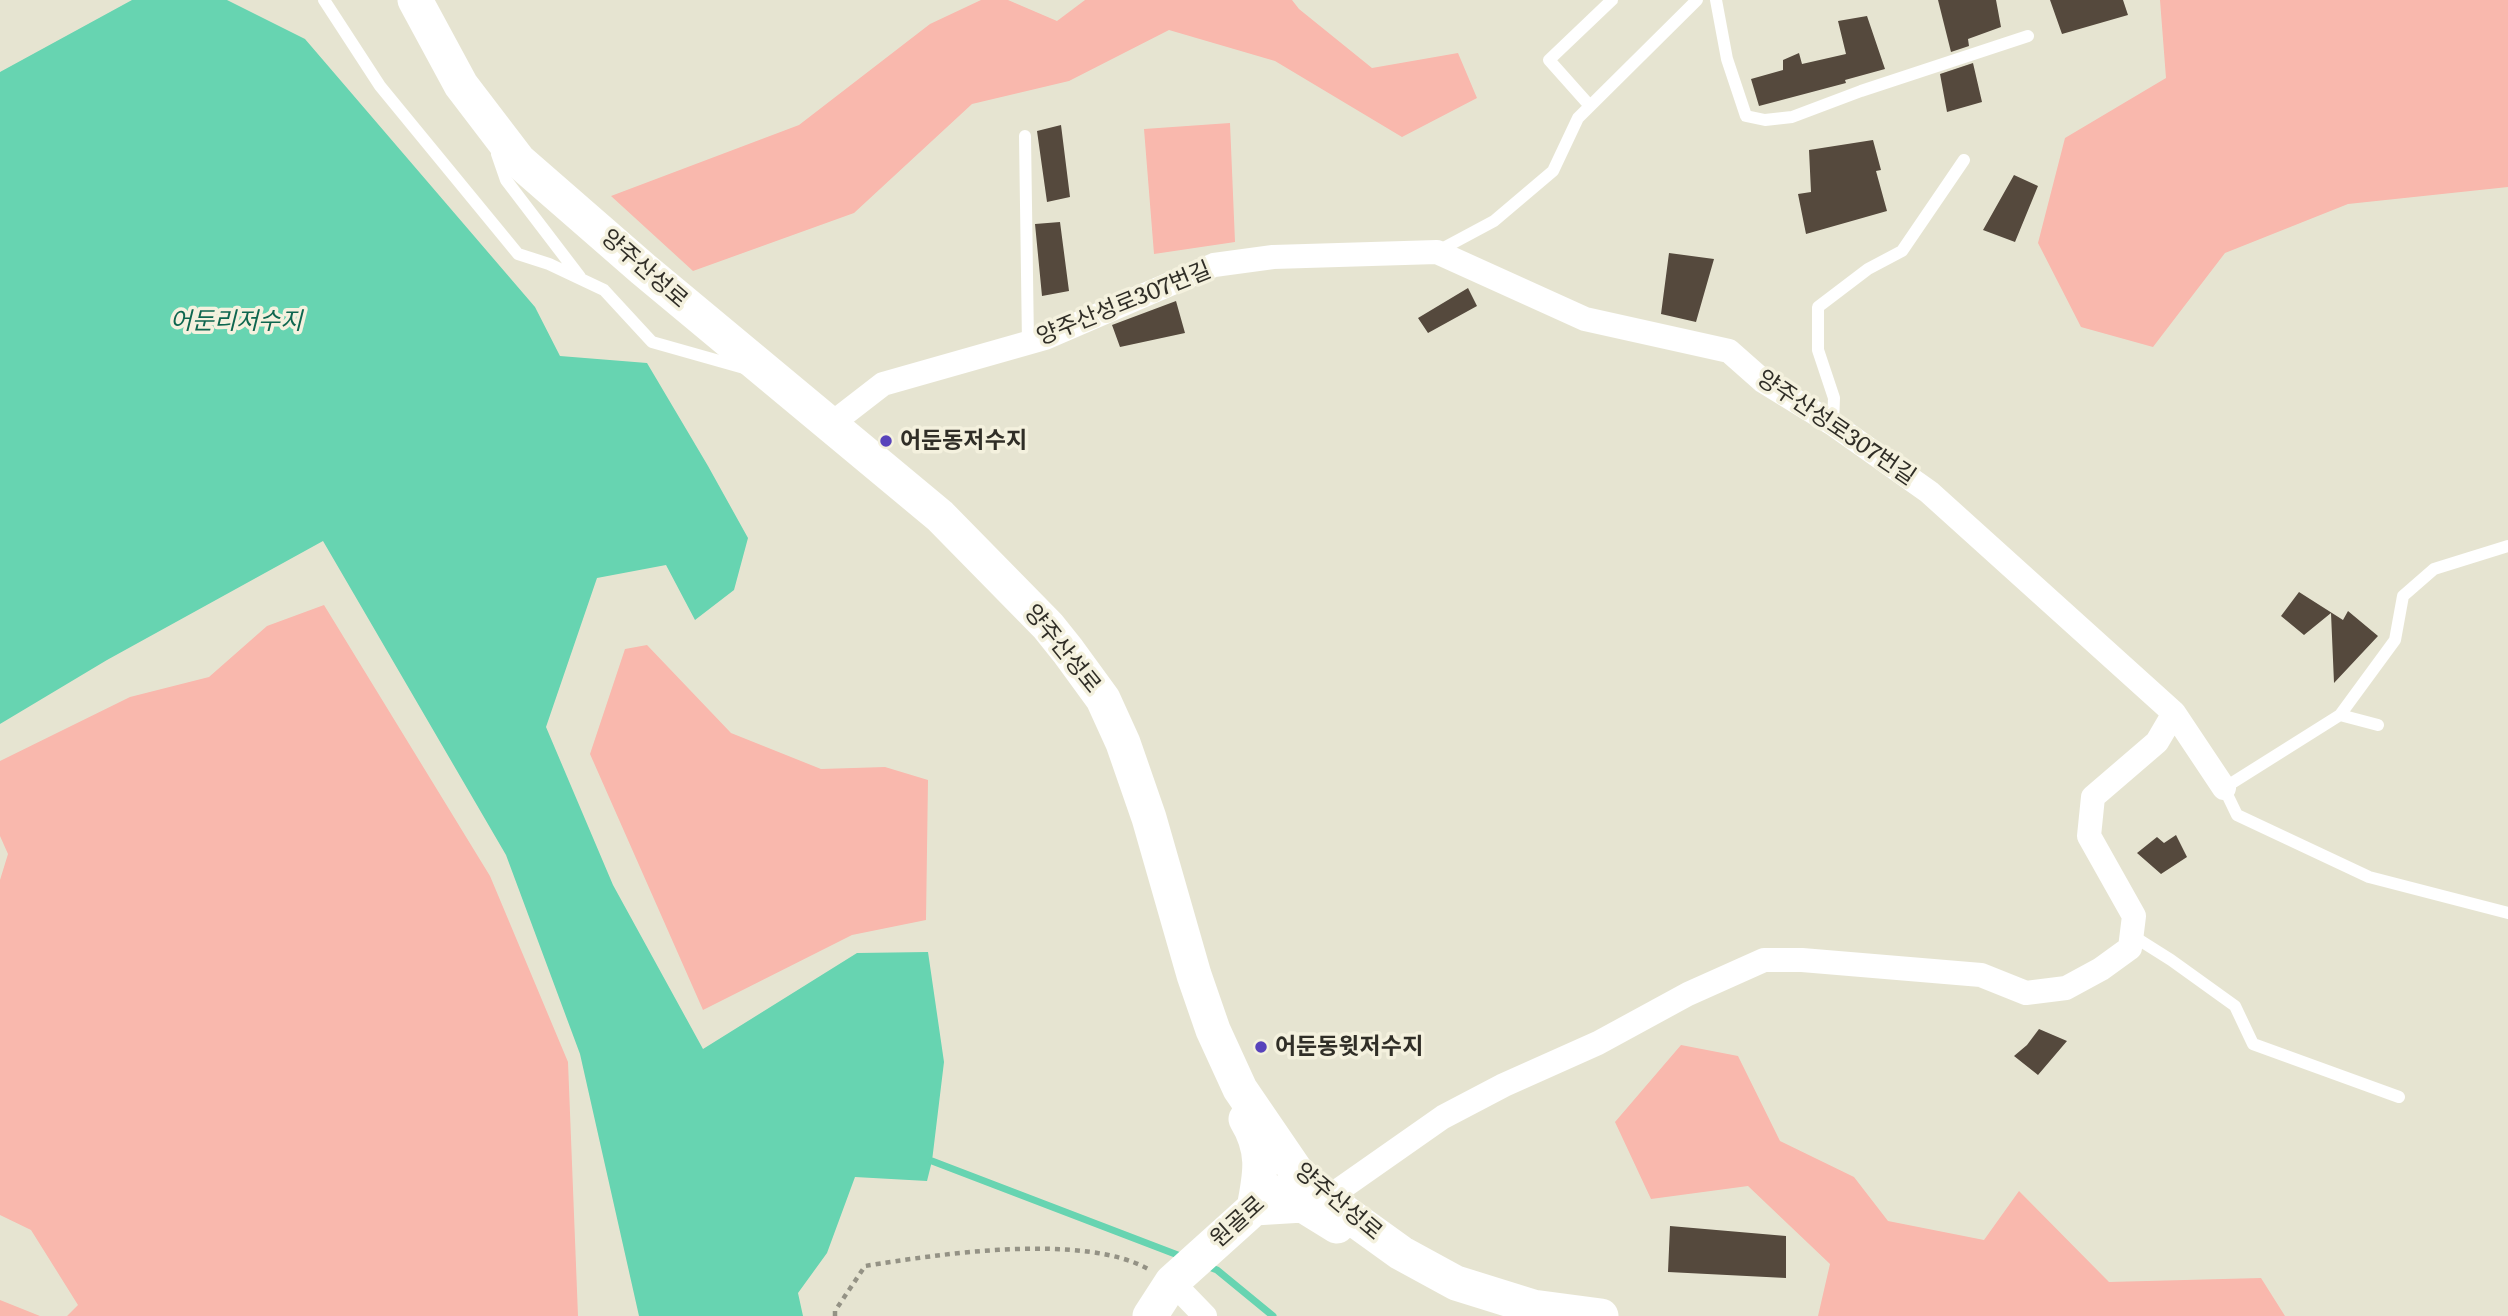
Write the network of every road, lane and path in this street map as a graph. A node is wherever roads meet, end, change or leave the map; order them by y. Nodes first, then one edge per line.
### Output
1 (324, 0) edge
2 (415, 0) edge
3 (1612, 0) edge
4 (1697, 0) edge
5 (1716, 0) edge
6 (2028, 36) dead end
7 (1590, 106) junction
8 (484, 116) junction
9 (1025, 136) dead end
10 (1964, 160) dead end
11 (1437, 252) junction
12 (582, 280) junction
13 (1028, 343) junction
14 (771, 376) junction
15 (1833, 424) junction
16 (830, 425) junction
17 (2508, 545) edge
18 (2174, 713) junction
19 (2340, 715) junction
20 (2378, 725) dead end
21 (2224, 788) junction
22 (2508, 913) edge
23 (2133, 936) junction
24 (1224, 1053) junction
25 (2399, 1097) dead end
26 (1296, 1171) junction
27 (1326, 1199) junction
28 (1254, 1208) junction
29 (1401, 1253) junction
30 (1177, 1278) junction
31 (1533, 1312) edge
32 (835, 1316) edge
33 (1150, 1316) edge
34 (1205, 1316) edge
35 (1601, 1316) edge

1 - 12 lane
2 - 8 street, 양주산성로
3 - 7 lane
4 - 7 lane, 양주산성로307번길
5 - 6 lane
7 - 11 lane, 양주산성로307번길
8 - 12 lane
8 - 14 street, 양주산성로
9 - 13 lane
10 - 15 lane
11 - 13 street, 양주산성로307번길
11 - 15 street, 양주산성로307번길
12 - 14 lane
13 - 16 street, 양주산성로307번길
14 - 16 street, 양주산성로
15 - 18 street, 양주산성로307번길
16 - 24 street, 양주산성로
17 - 19 lane
18 - 21 street, 양주산성로307번길
18 - 23 street
19 - 20 lane
19 - 21 lane
21 - 22 lane
23 - 25 lane
23 - 27 street
24 - 26 street, 양주산성로
24 - 28 street
26 - 27 street, 양주산성로
26 - 28 street, 원골로
27 - 29 street, 양주산성로
28 - 29 street
28 - 30 street, 원골로
29 - 31 street, 양주산성로
30 - 32 path
30 - 33 street, 원골로
30 - 34 street
31 - 35 street, 양주산성로

